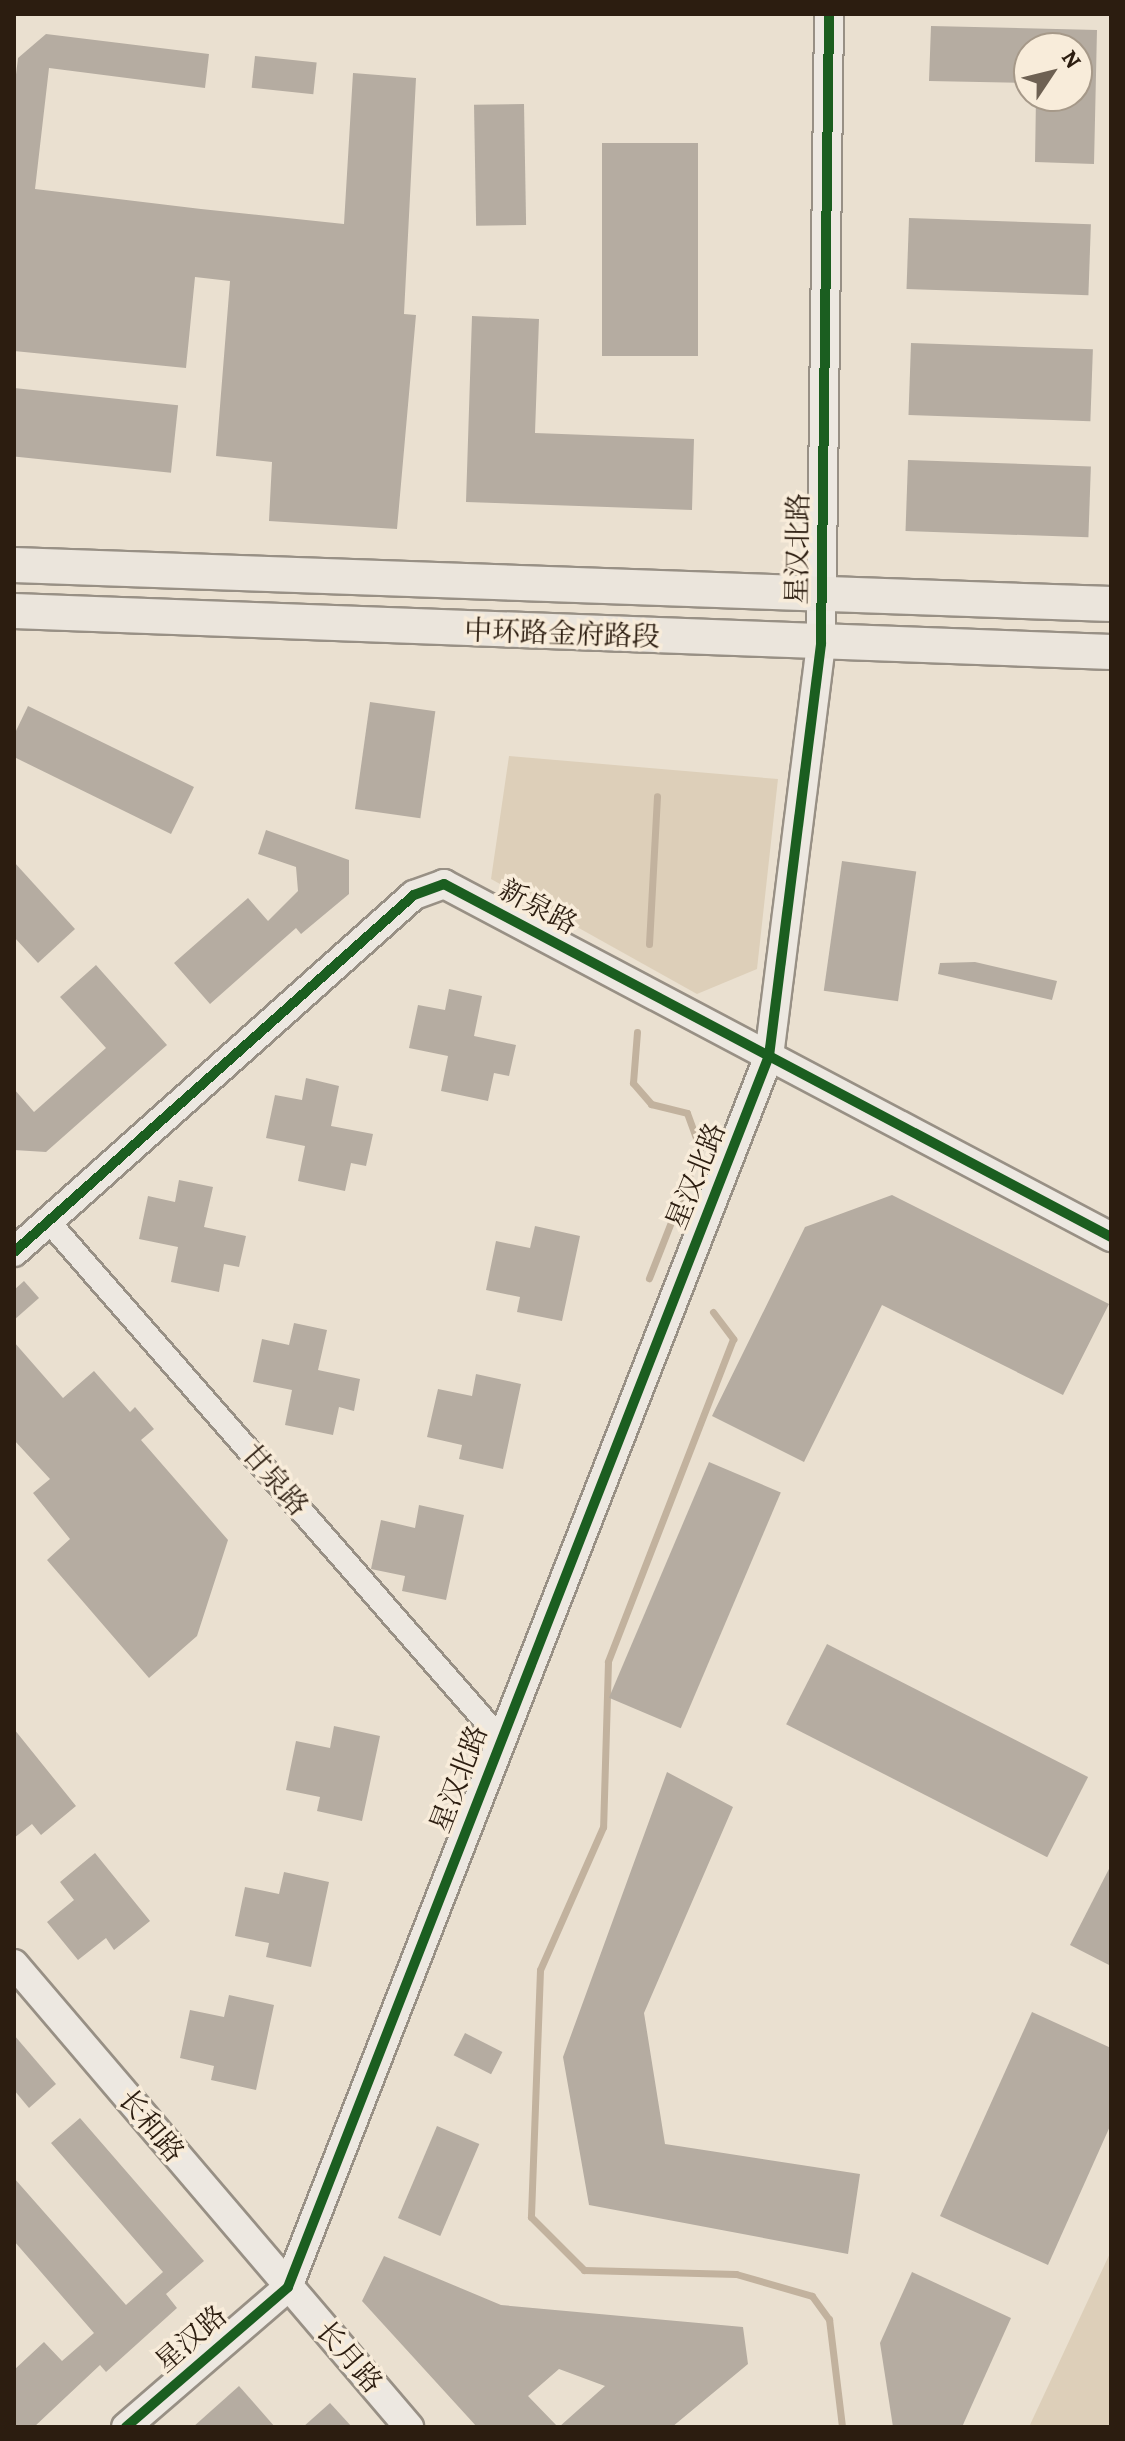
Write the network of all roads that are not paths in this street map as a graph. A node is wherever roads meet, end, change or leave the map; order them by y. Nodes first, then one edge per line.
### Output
1 (829, 14) edge
2 (14, 565) edge
3 (821, 594) junction
4 (1111, 604) edge
5 (14, 611) edge
6 (821, 644) junction
7 (1111, 652) edge
8 (769, 1056) junction
9 (49, 1222) junction
10 (1111, 1237) edge
11 (14, 1252) edge
12 (500, 1738) junction
13 (14, 1964) edge
14 (288, 2287) junction
15 (126, 2427) edge
16 (409, 2427) edge

1 - 3 street, 星汉北路
2 - 3 main road, 中环路金府路段
3 - 4 main road, 中环路金府路段
3 - 6 street, 星汉北路
5 - 6 main road, 中环路金府路段
6 - 7 main road, 中环路金府路段
6 - 8 street, 星汉北路
8 - 9 street, 新泉路
8 - 10 street, 新泉路
8 - 12 street, 星汉北路
9 - 11 street, 新泉路
9 - 12 street, 甘泉路
12 - 14 street, 星汉北路
13 - 14 street, 长和路
14 - 15 street, 星汉路
14 - 16 street, 长月路

